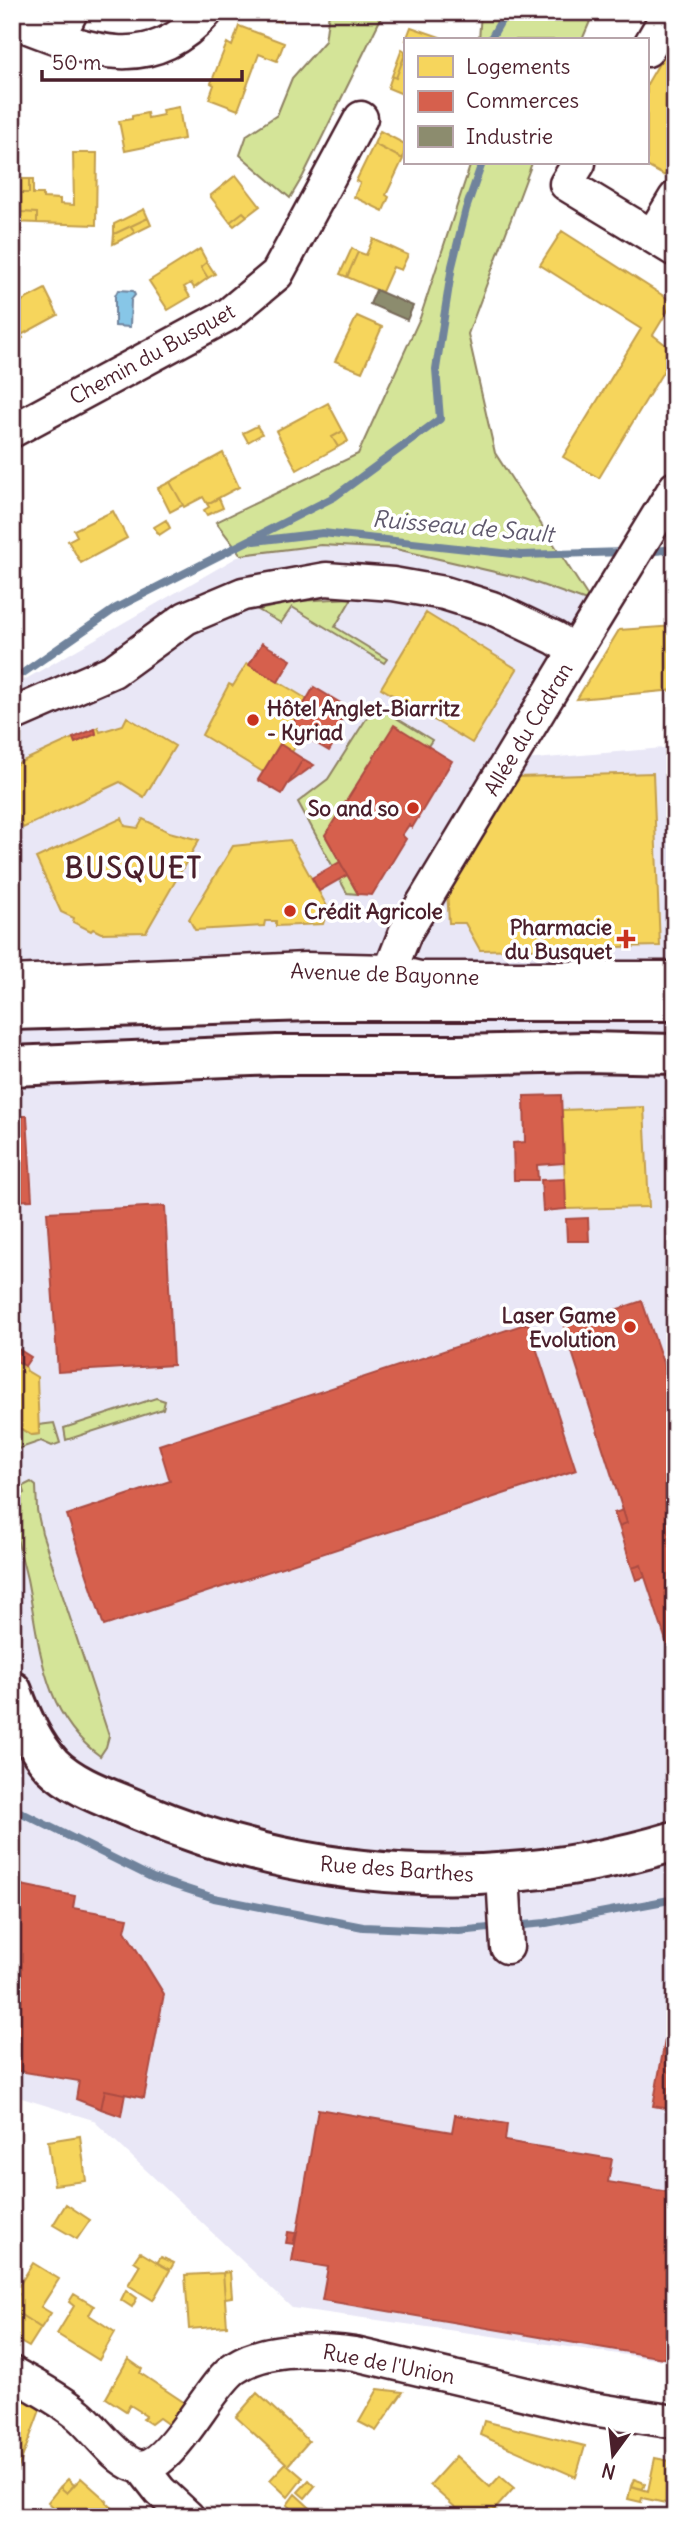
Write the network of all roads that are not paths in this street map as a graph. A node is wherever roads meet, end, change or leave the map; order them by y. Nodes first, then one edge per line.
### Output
1 (206, 12) edge
2 (669, 12) edge
3 (12, 22) edge
4 (64, 25) edge
5 (648, 48) edge
6 (361, 118) dead end
7 (578, 164) edge
8 (675, 198) edge
9 (663, 243) edge
10 (12, 431) edge
11 (675, 488) edge
12 (575, 651) junction
13 (12, 715) edge
14 (390, 971) junction
15 (675, 978) edge
16 (12, 982) edge
17 (675, 1001) edge
18 (12, 1010) edge
19 (675, 1054) edge
20 (12, 1066) edge
21 (12, 1691) edge
22 (675, 1842) edge
23 (504, 1891) junction
24 (507, 1947) dead end
25 (12, 2373) edge
26 (675, 2422) edge
27 (142, 2468) junction
28 (188, 2517) edge

1 - 4 street
2 - 5 street
3 - 4 street
6 - 10 street, Chemin du Busquet
7 - 9 street
8 - 9 street
11 - 12 street
12 - 13 street, Allée du Cadran
12 - 14 street, Allée du Cadran
14 - 15 street, Avenue de Bayonne
14 - 16 street, Avenue de Bayonne
17 - 18 main road, Avenue de Bayonne
19 - 20 main road
21 - 23 main road, Rue des Barthes
22 - 23 main road, Rue des Barthes
23 - 24 street
25 - 27 street
26 - 27 street, Rue de l'Union
27 - 28 street

